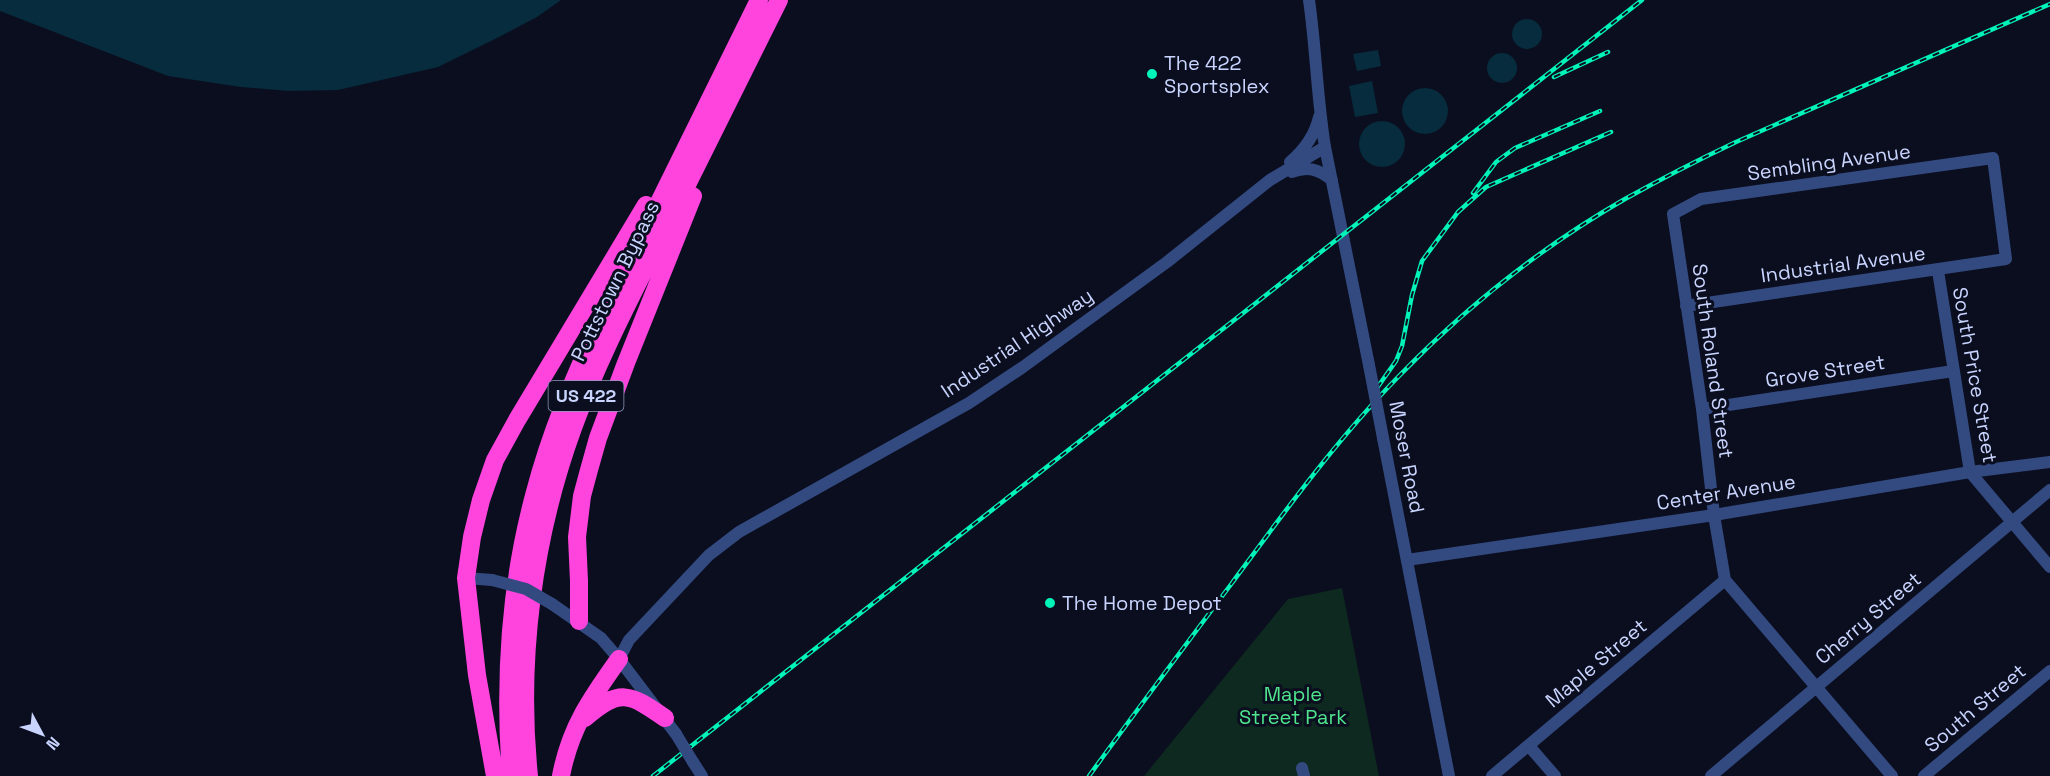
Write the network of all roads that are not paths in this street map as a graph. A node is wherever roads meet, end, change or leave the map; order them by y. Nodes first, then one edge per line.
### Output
1 (759, 0) edge
2 (779, 0) edge
3 (1309, 0) edge
4 (756, 47) junction
5 (1320, 112) junction
6 (699, 122) junction
7 (1325, 147) junction
8 (1270, 180) junction
9 (1332, 180) junction
10 (1673, 214) joint
11 (2006, 259) joint
12 (1938, 270) junction
13 (1686, 306) junction
14 (1953, 371) junction
15 (1702, 409) junction
16 (2050, 462) edge
17 (1970, 472) junction
18 (2050, 490) edge
19 (1714, 515) junction
20 (2012, 523) junction
21 (1407, 560) junction
22 (2050, 567) edge
23 (466, 578) junction
24 (1725, 580) junction
25 (579, 621) junction
26 (619, 659) junction
27 (2050, 671) edge
28 (1817, 686) junction
29 (665, 718) junction
30 (577, 726) junction
31 (1529, 746) junction
32 (495, 776) edge
33 (511, 776) edge
34 (529, 776) edge
35 (561, 776) edge
36 (702, 776) edge
37 (1449, 776) edge
38 (1492, 776) edge
39 (1555, 776) edge
40 (1711, 776) edge
41 (1892, 776) edge
42 (1924, 776) edge

1 - 6 highway, Pottstown Bypass / US 422
2 - 4 highway, Pottstown Bypass / US 422
3 - 5 street
4 - 25 highway
4 - 34 highway, Pottstown Bypass / US 422
5 - 7 street
5 - 8 street
6 - 23 highway
6 - 33 highway, Pottstown Bypass / US 422
7 - 8 street, Industrial Highway
7 - 9 street, Moser Road
8 - 9 street
8 - 26 street, Industrial Highway
9 - 21 street, Moser Road, bridge
10 - 11 street, Sembling Avenue
10 - 13 street, South Roland Street
11 - 12 street, Industrial Avenue
12 - 13 street, Industrial Avenue
12 - 14 street, South Price Street
13 - 15 street, South Roland Street
14 - 15 street, Grove Street
14 - 17 street, South Price Street
15 - 19 street, South Roland Street
16 - 17 street, Center Avenue
17 - 19 street, Center Avenue
17 - 20 street, South Price Street
18 - 20 street, Cherry Street
19 - 21 street, Center Avenue
19 - 24 street, South Roland Street
20 - 22 street, South Price Street
20 - 28 street, Cherry Street
21 - 37 street, Moser Road
23 - 25 street, bridge
23 - 32 highway
24 - 28 street
24 - 31 street, Maple Street
25 - 26 street
26 - 29 street
26 - 30 highway
27 - 42 street, South Street
28 - 40 street, Cherry Street
28 - 41 street
29 - 30 highway
29 - 36 street, bridge
30 - 35 highway
31 - 38 street, Maple Street
31 - 39 street

